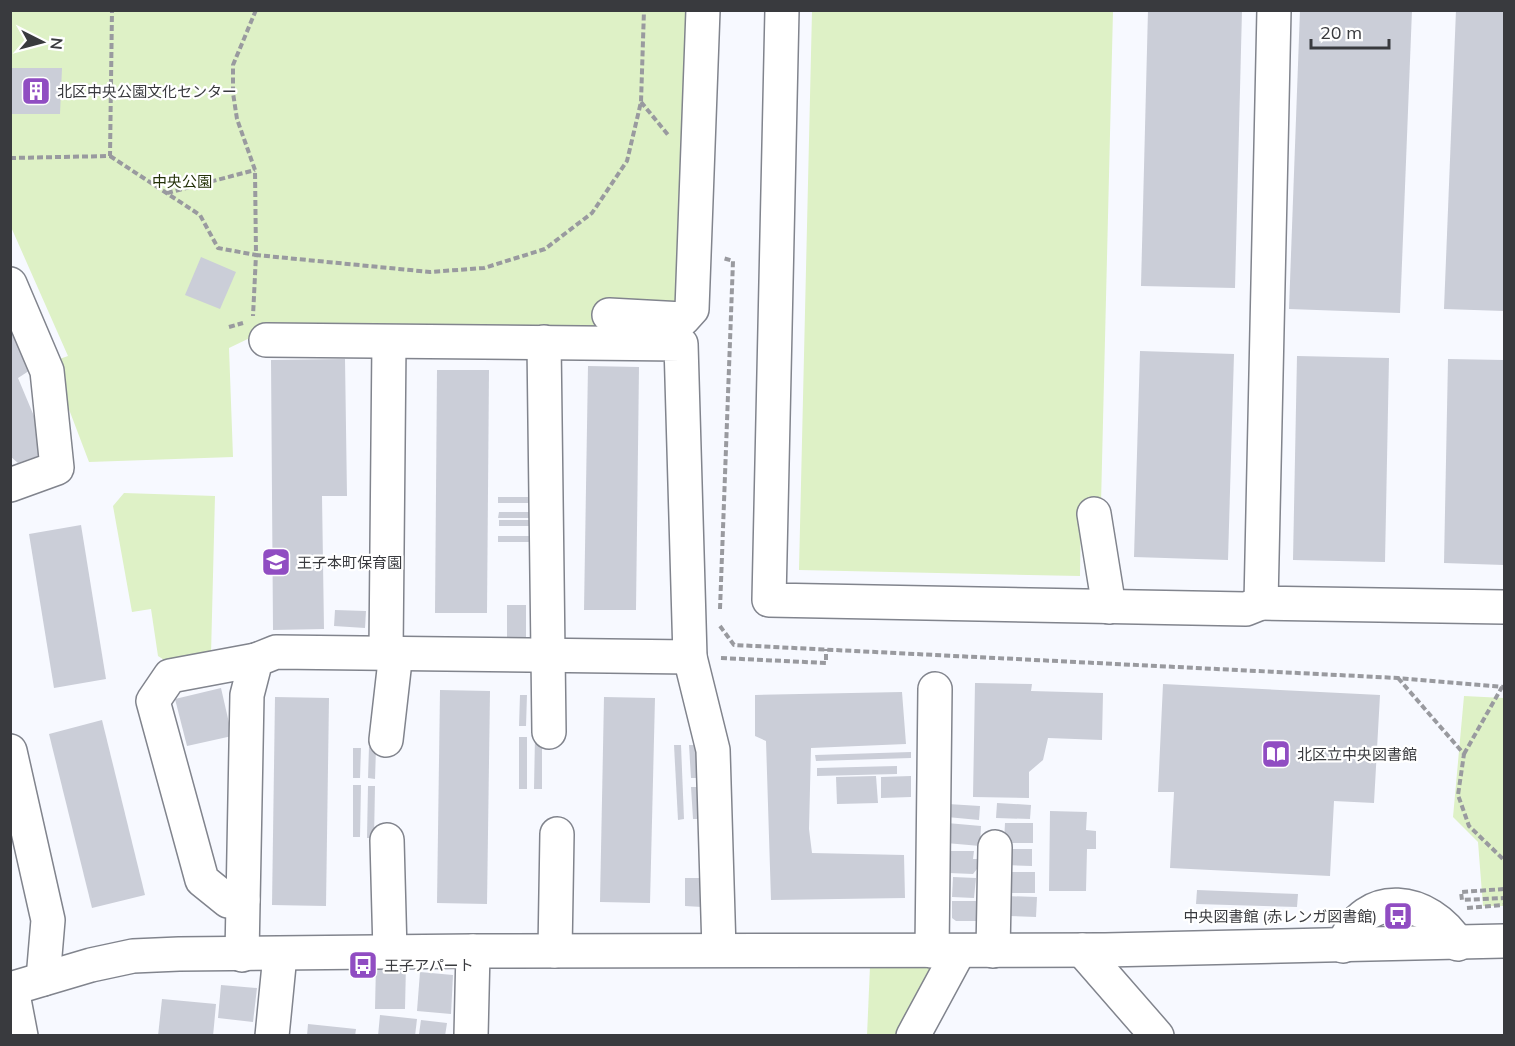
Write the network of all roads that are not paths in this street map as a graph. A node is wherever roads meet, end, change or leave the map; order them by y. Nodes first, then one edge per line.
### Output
1 (703, 10) edge
2 (782, 10) edge
3 (1274, 10) edge
4 (10, 284) edge
5 (609, 315) dead end
6 (266, 340) dead end
7 (389, 342) junction
8 (544, 342) junction
9 (10, 485) edge
10 (1094, 514) dead end
11 (1261, 603) junction
12 (1109, 607) junction
13 (1504, 607) edge
14 (391, 652) junction
15 (549, 654) junction
16 (690, 657) junction
17 (256, 660) junction
18 (935, 689) dead end
19 (549, 732) dead end
20 (386, 740) dead end
21 (10, 751) edge
22 (557, 834) dead end
23 (387, 840) dead end
24 (995, 847) dead end
25 (243, 900) junction
26 (1504, 941) edge
27 (719, 950) junction
28 (1082, 950) junction
29 (473, 951) junction
30 (555, 951) junction
31 (946, 951) junction
32 (993, 951) junction
33 (390, 952) junction
34 (242, 955) junction
35 (280, 955) junction
36 (43, 979) junction
37 (11, 989) edge
38 (1143, 1030) edge
39 (21, 1035) edge
40 (272, 1035) edge
41 (471, 1035) edge
42 (914, 1035) edge

1 - 5 street
2 - 12 street
3 - 11 street
4 - 9 street
6 - 7 street
7 - 8 street
7 - 14 street
8 - 15 street
8 - 16 street
10 - 12 street
11 - 12 street
11 - 13 street
14 - 15 street
14 - 17 street
14 - 20 street
15 - 16 street
15 - 19 street
16 - 27 street
17 - 25 street
17 - 25 street
18 - 31 street
21 - 36 street
22 - 30 street
23 - 33 street
24 - 32 street
25 - 34 street
26 - 28 street
27 - 30 street
27 - 31 street
28 - 32 street
28 - 38 street
29 - 30 street
29 - 33 street
29 - 41 street
31 - 32 street
31 - 42 street
33 - 35 street
34 - 35 street
34 - 36 street
35 - 40 street
36 - 37 street
37 - 39 street

